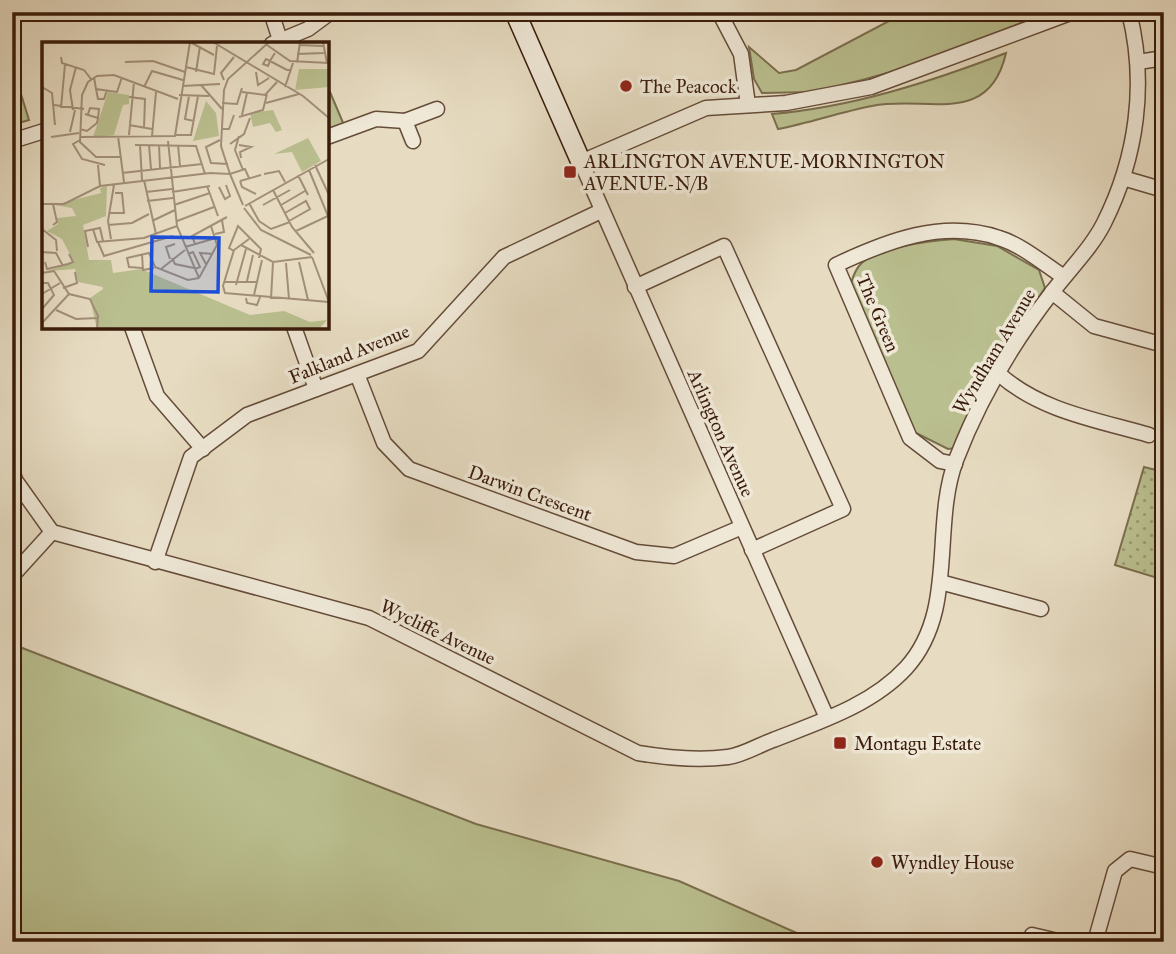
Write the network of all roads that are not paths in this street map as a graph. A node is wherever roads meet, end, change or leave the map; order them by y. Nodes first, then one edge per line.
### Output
1 (271, 12) edge
2 (331, 12) edge
3 (515, 12) edge
4 (719, 12) edge
5 (1073, 12) edge
6 (1129, 12) edge
7 (276, 42) edge
8 (1164, 58) edge
9 (1138, 62) junction
10 (748, 105) junction
11 (438, 109) dead end
12 (405, 121) junction
13 (42, 132) edge
14 (329, 136) edge
15 (12, 141) edge
16 (413, 141) dead end
17 (581, 162) junction
18 (1123, 178) junction
19 (1164, 190) edge
20 (601, 211) junction
21 (1064, 277) junction
22 (635, 287) junction
23 (1052, 292) junction
24 (133, 329) edge
25 (295, 329) edge
26 (1164, 345) edge
27 (357, 374) junction
28 (999, 374) junction
29 (316, 389) junction
30 (1149, 435) dead end
31 (202, 449) junction
32 (955, 464) junction
33 (12, 468) edge
34 (742, 527) junction
35 (52, 532) junction
36 (752, 550) junction
37 (155, 562) junction
38 (12, 576) edge
39 (940, 582) junction
40 (1041, 609) dead end
41 (827, 718) junction
42 (1164, 867) edge
43 (1032, 934) dead end
44 (1053, 941) edge
45 (1095, 942) edge

1 - 7 street
2 - 7 street
3 - 17 street
4 - 10 street
5 - 10 street
6 - 9 street, Wyndham Avenue
8 - 9 street
9 - 18 street, Wyndham Avenue
10 - 17 street
11 - 12 street
12 - 14 street
12 - 16 street
13 - 15 street
17 - 20 street, Arlington Avenue
18 - 19 street
18 - 21 street, Wyndham Avenue
20 - 22 street, Arlington Avenue
20 - 27 street, Falkland Avenue
21 - 23 street, Wyndham Avenue
21 - 32 street, The Green
22 - 34 street, Arlington Avenue
22 - 36 street
23 - 26 street
23 - 28 street, Wyndham Avenue
24 - 31 street
25 - 29 street
27 - 29 street, Falkland Avenue
27 - 34 street, Darwin Crescent
28 - 30 street
28 - 32 street, Wyndham Avenue
29 - 31 street, Falkland Avenue
31 - 37 street, Falkland Avenue
32 - 39 street, Wyndham Avenue
33 - 35 street
34 - 36 street, Arlington Avenue
35 - 37 street, Wycliffe Avenue
35 - 38 street
36 - 41 street, Arlington Avenue
37 - 41 street, Wycliffe Avenue
39 - 40 street
39 - 41 street, Wyndham Avenue
42 - 45 street
43 - 44 street

